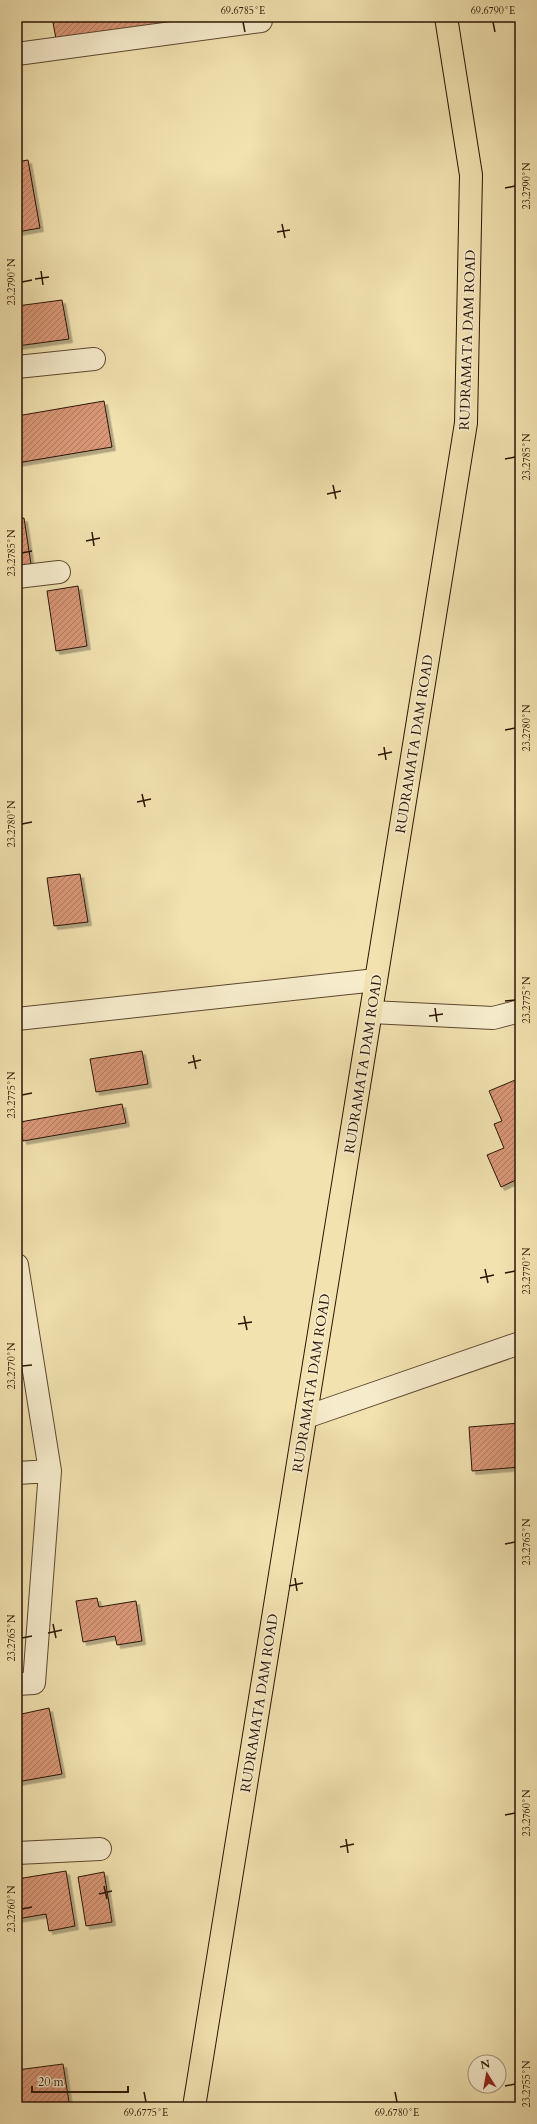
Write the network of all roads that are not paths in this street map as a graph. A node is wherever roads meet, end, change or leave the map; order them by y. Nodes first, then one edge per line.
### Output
1 (261, 17) edge
2 (446, 17) edge
3 (17, 54) edge
4 (94, 360) dead end
5 (17, 367) edge
6 (59, 572) dead end
7 (17, 577) edge
8 (376, 980) junction
9 (520, 1011) edge
10 (371, 1012) junction
11 (17, 1019) edge
12 (17, 1265) edge
13 (520, 1343) edge
14 (306, 1417) junction
15 (50, 1471) junction
16 (17, 1473) edge
17 (17, 1684) edge
18 (100, 1849) dead end
19 (17, 1853) edge
20 (194, 2107) edge

1 - 3 street
2 - 8 highway, RUDRAMATA DAM ROAD
4 - 5 street
6 - 7 street
8 - 10 highway, RUDRAMATA DAM ROAD
8 - 11 street
9 - 10 street
10 - 14 highway, RUDRAMATA DAM ROAD
12 - 15 street
13 - 14 street
14 - 20 highway, RUDRAMATA DAM ROAD
15 - 16 street
15 - 17 street
18 - 19 street

